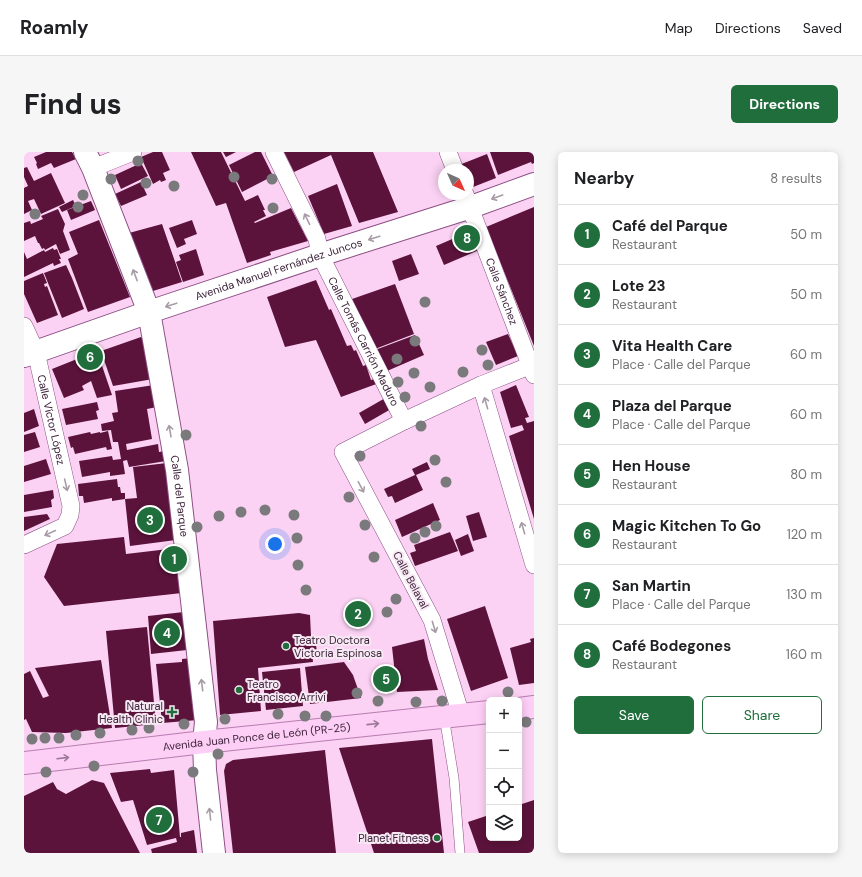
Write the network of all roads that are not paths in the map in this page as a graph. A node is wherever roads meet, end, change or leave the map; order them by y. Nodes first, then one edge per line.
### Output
1 (133, 152) edge
2 (274, 152) edge
3 (448, 152) edge
4 (89, 160) edge
5 (453, 164) edge
6 (534, 184) edge
7 (468, 201) edge
8 (320, 255) junction
9 (149, 312) junction
10 (24, 326) edge
11 (30, 354) edge
12 (533, 368) edge
13 (481, 385) junction
14 (404, 421) junction
15 (24, 545) edge
16 (534, 565) edge
17 (534, 707) edge
18 (522, 709) edge
19 (486, 712) edge
20 (453, 715) junction
21 (204, 742) junction
22 (24, 763) edge
23 (214, 853) edge
24 (460, 853) edge

1 - 4 street
8 -> 2 street, Calle Tomás Carrión Maduro
3 - 5 street
9 -> 4 street, Calle del Parque
6 -> 7 street, Avenida Manuel Fernández Juncos
7 -> 8 street, Avenida Manuel Fernández Juncos
7 - 12 street, Calle Sánchez
8 -> 9 street, Avenida Manuel Fernández Juncos
8 - 14 street, Calle Tomás Carrión Maduro
9 - 11 street, Avenida Manuel Fernández Juncos
21 -> 9 street, Calle del Parque
10 - 11 street, Calle Víctor López
11 -> 15 street, Calle Víctor López
12 - 13 street
13 - 14 street
16 -> 13 street
14 -> 20 street, Calle Belaval
17 - 18 main road
19 - 20 main road, Avenida Juan Ponce de León (PR-25)
21 -> 20 main road, Avenida Juan Ponce de León (PR-25)
20 - 24 lane
22 -> 21 main road, Avenida Juan Ponce de León (PR-25)
23 -> 21 street, Calle del Parque

